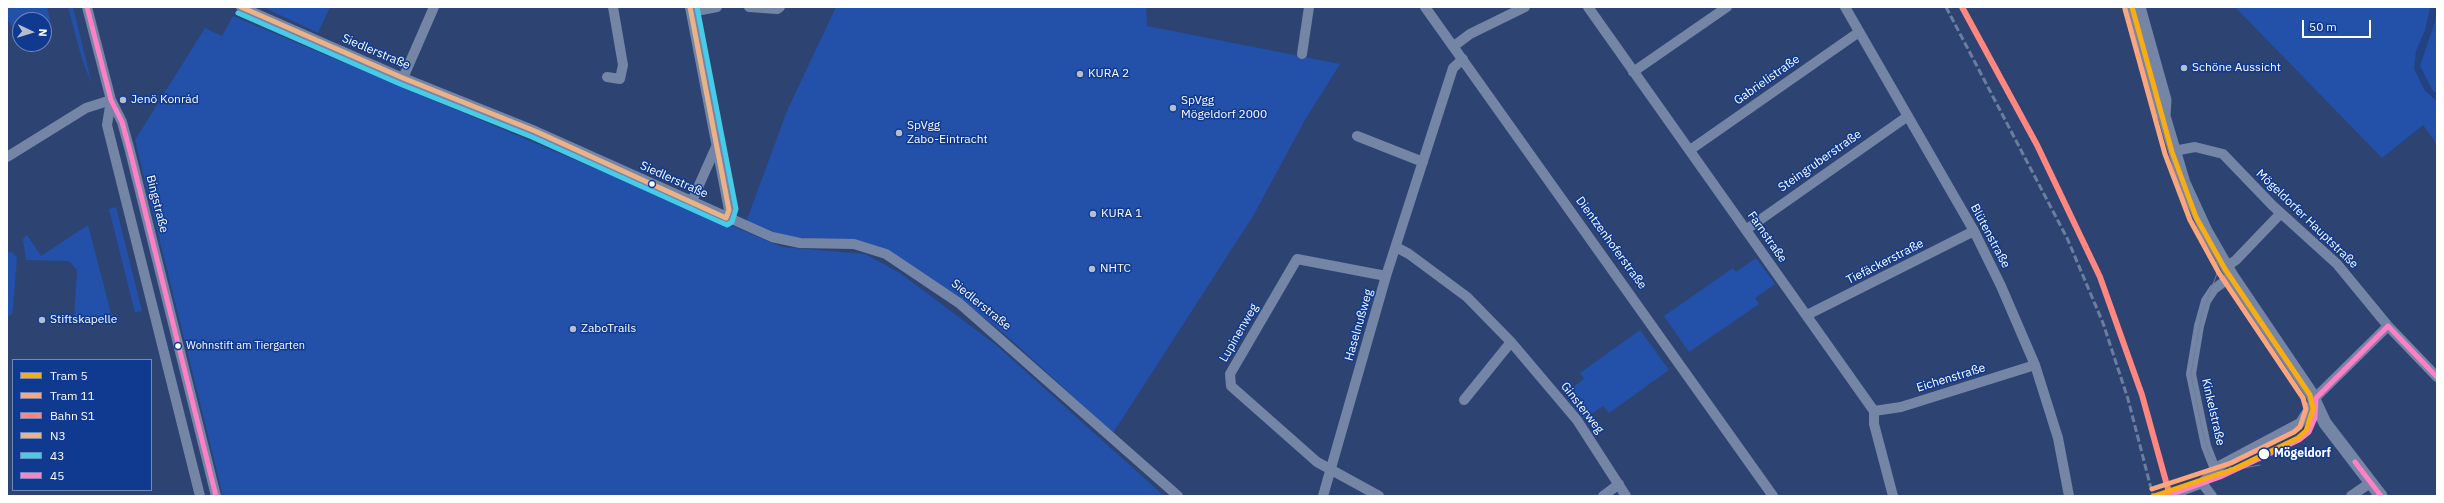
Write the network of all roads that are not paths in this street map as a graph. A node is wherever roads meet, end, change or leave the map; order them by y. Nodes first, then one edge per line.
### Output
1 (87, 7) edge
2 (241, 7) edge
3 (434, 7) edge
4 (613, 7) edge
5 (717, 7) edge
6 (749, 7) edge
7 (780, 7) edge
8 (1309, 7) edge
9 (1425, 7) edge
10 (1525, 7) edge
11 (1588, 7) edge
12 (1727, 7) edge
13 (1845, 7) edge
14 (2129, 7) edge
15 (2139, 7) edge
16 (690, 10) edge
17 (1859, 32) junction
18 (1454, 46) junction
19 (1302, 54) dead end
20 (1463, 59) junction
21 (1633, 72) junction
22 (607, 77) dead end
23 (403, 78) junction
24 (111, 100) junction
25 (1908, 116) junction
26 (2164, 116) junction
27 (1356, 136) dead end
28 (716, 147) junction
29 (1690, 150) junction
30 (2174, 151) junction
31 (7, 157) edge
32 (1423, 162) junction
33 (691, 203) junction
34 (2281, 213) junction
35 (726, 218) junction
36 (1747, 229) junction
37 (1974, 231) junction
38 (1396, 247) junction
39 (2229, 272) junction
40 (1386, 276) junction
41 (1807, 315) junction
42 (172, 317) junction
43 (156, 322) junction
44 (2388, 326) junction
45 (1511, 342) junction
46 (2035, 365) junction
47 (2437, 377) edge
48 (1464, 400) dead end
49 (2314, 400) junction
50 (1874, 411) junction
51 (2215, 469) junction
52 (1331, 472) junction
53 (2202, 483) junction
54 (2370, 483) junction
55 (1619, 484) junction
56 (2176, 493) dead end
57 (200, 496) edge
58 (216, 496) edge
59 (1178, 496) edge
60 (1323, 496) edge
61 (1379, 496) edge
62 (1603, 496) edge
63 (1626, 496) edge
64 (1773, 496) edge
65 (1893, 496) edge
66 (2069, 496) edge
67 (2212, 496) edge
68 (2351, 496) edge
69 (2381, 496) edge

1 - 24 street, Bingstraße
2 - 23 street, Siedlerstraße
3 - 23 street
4 - 22 street
5 - 16 street
6 - 7 street
8 - 19 street
9 - 18 street, Dientzenhoferstraße
10 - 18 street
11 - 21 street, Farnstraße
12 - 21 street
13 - 17 street, Blütenstraße
14 - 26 main road
15 - 26 main road
16 - 28 street
17 - 25 street, Blütenstraße
17 - 29 street, Gabrielistraße
18 - 20 street, Dientzenhoferstraße
20 - 32 street, Haselnußweg
20 - 64 street, Dientzenhoferstraße
21 - 29 street, Farnstraße
23 - 33 street, Siedlerstraße
24 - 31 street
24 - 42 street, Bingstraße
24 - 43 street, Bingstraße
25 - 36 street, Steingruberstraße
25 - 37 street, Blütenstraße
26 - 30 main road
27 - 32 street
28 - 33 street
28 - 35 street
29 - 36 street, Farnstraße
30 - 34 street, Mögeldorfer Hauptstraße
30 - 39 main road
32 - 38 street, Haselnußweg
33 - 35 street, Siedlerstraße
34 - 39 street, Kinkelstraße
34 - 44 street, Mögeldorfer Hauptstraße
35 - 59 street, Siedlerstraße
36 - 41 street, Farnstraße
37 - 41 street, Tiefäckerstraße
37 - 46 street, Blütenstraße
38 - 40 street, Haselnußweg
38 - 45 street, Ginsterweg
39 - 49 main road
39 - 51 street, Kinkelstraße
40 - 52 street, Haselnußweg
40 - 52 street, Lupinenweg
41 - 50 street, Farnstraße
42 - 43 street
42 - 58 street, Bingstraße
43 - 57 street, Bingstraße
44 - 47 street, Mögeldorfer Hauptstraße
44 - 49 street
45 - 48 street
45 - 55 street, Ginsterweg
46 - 50 street, Eichenstraße
46 - 66 street, Blütenstraße
49 - 51 street
49 - 54 main road
50 - 65 street, Farnstraße
51 - 53 street
52 - 60 street, Haselnußweg
52 - 61 street
53 - 56 street
53 - 67 street
54 - 68 street
54 - 69 main road
55 - 62 street
55 - 63 street, Ginsterweg

